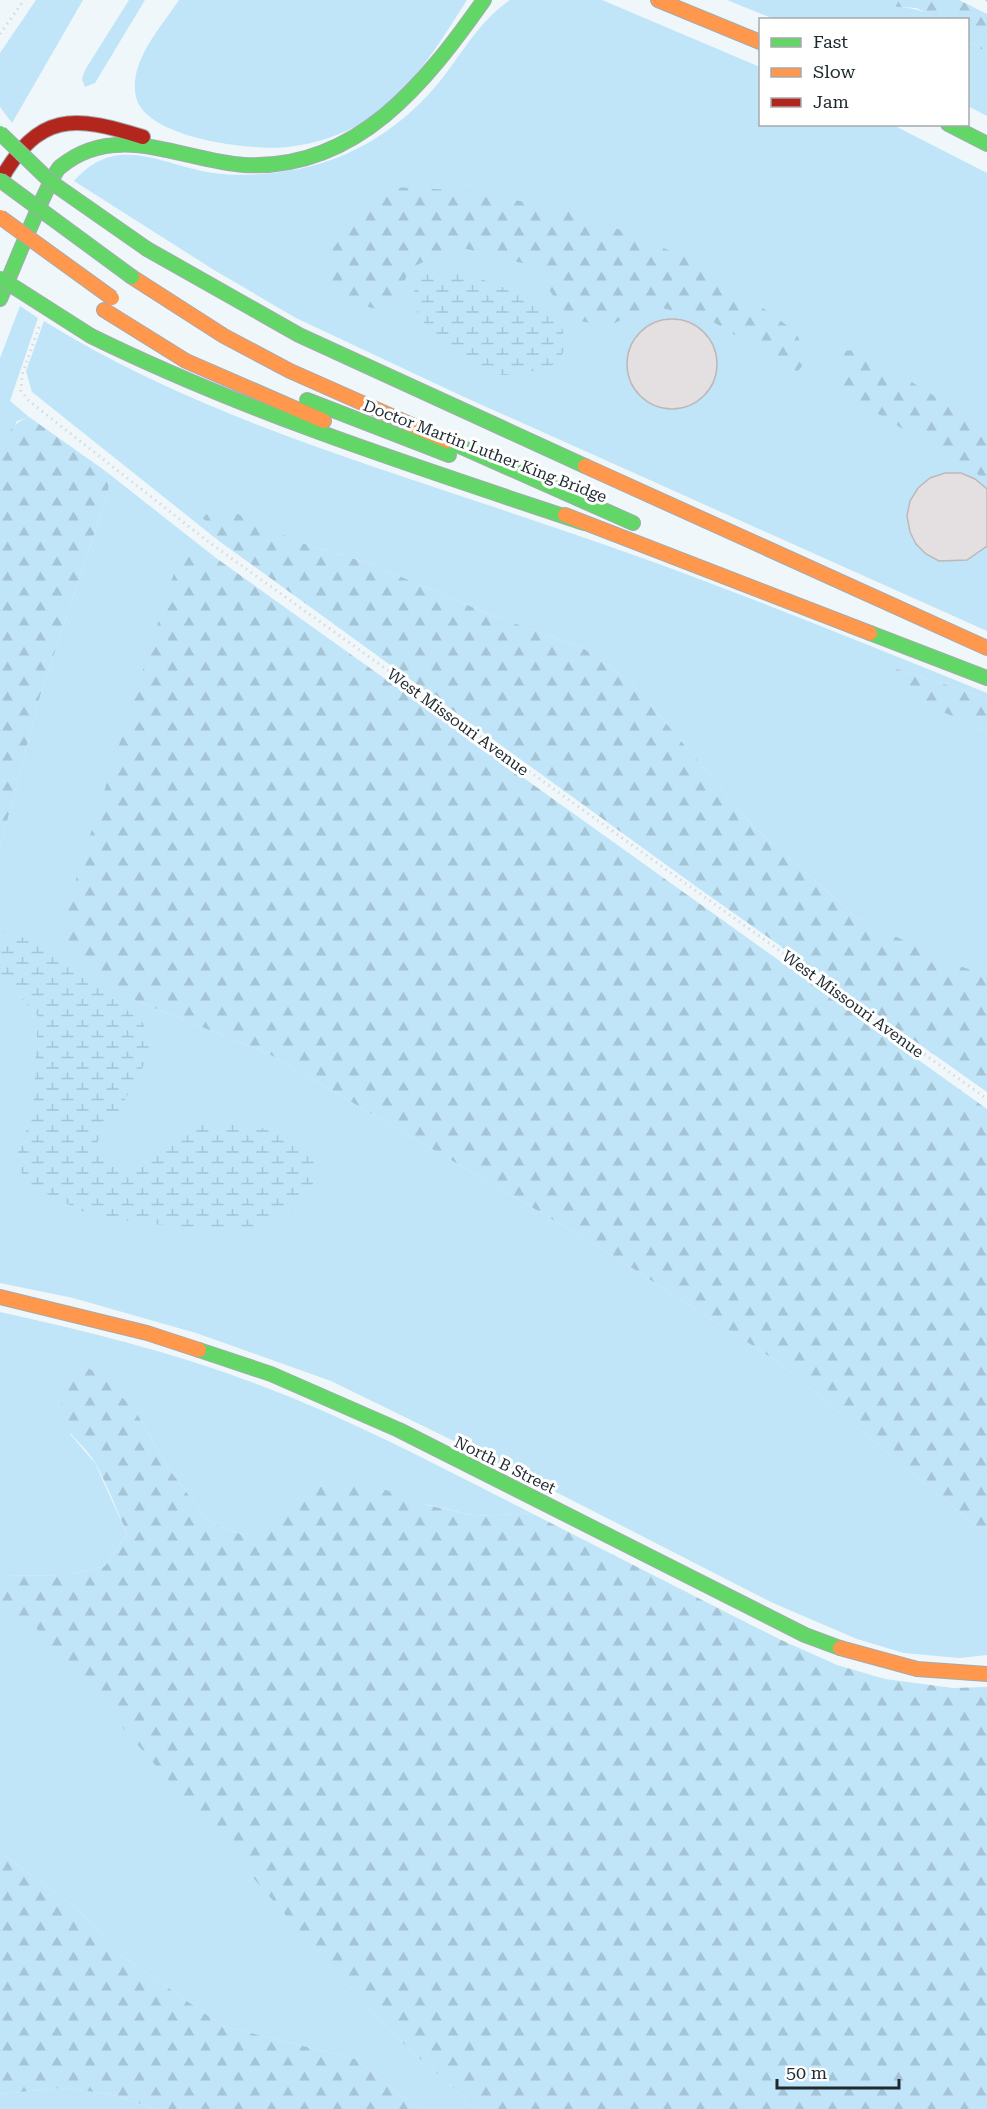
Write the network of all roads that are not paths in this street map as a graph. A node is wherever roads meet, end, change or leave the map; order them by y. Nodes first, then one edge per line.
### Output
1 (484, 0) edge
2 (658, 0) edge
3 (759, 42) edge
4 (952, 126) edge
5 (0, 133) edge
6 (986, 144) edge
7 (160, 146) junction
8 (0, 181) edge
9 (0, 217) edge
10 (9, 242) dead end
11 (28, 256) dead end
12 (0, 278) edge
13 (0, 299) edge
14 (99, 307) dead end
15 (584, 523) junction
16 (943, 644) dead end
17 (987, 648) edge
18 (987, 661) edge
19 (987, 678) edge
20 (0, 1298) edge
21 (987, 1674) edge

1 - 7 main road
2 - 3 main road
4 - 6 main road
5 - 17 main road, bridge
7 - 8 main road
7 - 13 main road
8 - 9 main road, Doctor Martin Luther King Bridge, bridge
10 - 11 main road
12 - 15 main road, bridge
14 - 15 main road, Doctor Martin Luther King Bridge
15 - 19 main road, Doctor Martin Luther King Bridge
16 - 18 main road
20 - 21 main road, North B Street

